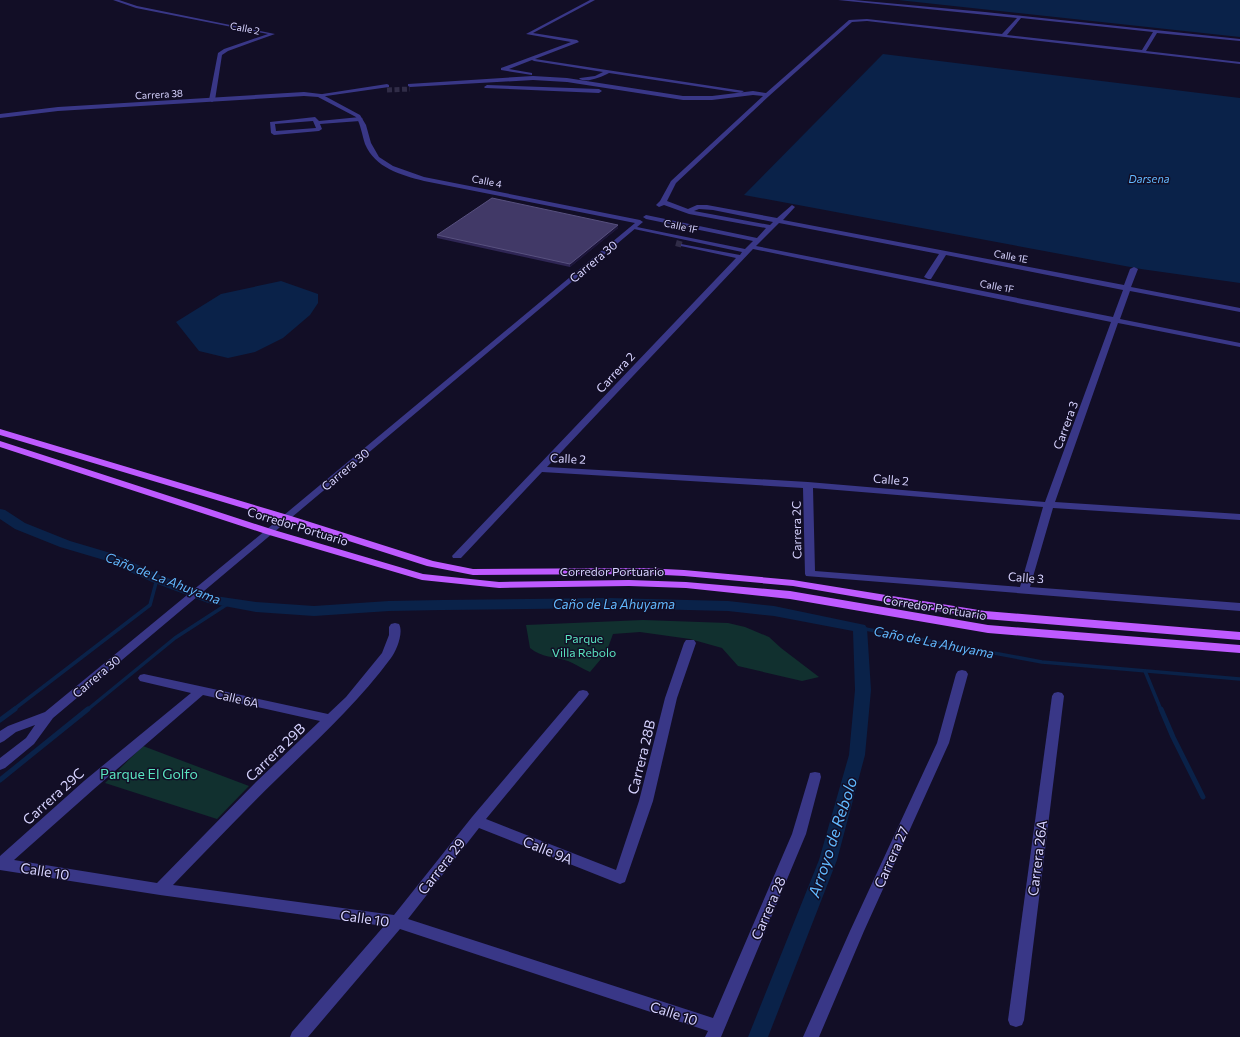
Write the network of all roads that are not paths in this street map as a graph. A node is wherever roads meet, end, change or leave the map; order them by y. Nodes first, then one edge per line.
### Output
1 (115, 0) edge
2 (593, 0) edge
3 (840, 0) edge
4 (914, 8) junction
5 (908, 13) dead end
6 (1020, 17) junction
7 (903, 18) dead end
8 (898, 23) junction
9 (1155, 32) junction
10 (1003, 36) junction
11 (1240, 40) edge
12 (1143, 52) junction
13 (532, 59) junction
14 (1240, 64) edge
15 (608, 71) junction
16 (633, 92) junction
17 (753, 93) junction
18 (767, 94) junction
19 (319, 95) junction
20 (326, 98) junction
21 (212, 100) junction
22 (0, 116) edge
23 (360, 119) junction
24 (317, 123) junction
25 (659, 205) junction
26 (792, 207) dead end
27 (689, 212) junction
28 (646, 217) junction
29 (778, 220) junction
30 (637, 224) junction
31 (686, 225) junction
32 (771, 227) junction
33 (674, 235) junction
34 (683, 245) tunnel mouth
35 (750, 247) junction
36 (943, 254) junction
37 (1134, 269) dead end
38 (928, 277) junction
39 (946, 283) junction
40 (1127, 289) junction
41 (1240, 310) edge
42 (1116, 318) junction
43 (1240, 340) edge
44 (1240, 345) edge
45 (0, 432) edge
46 (0, 444) edge
47 (540, 469) junction
48 (808, 485) junction
49 (1049, 505) junction
50 (287, 518) junction
51 (1240, 518) edge
52 (270, 532) junction
53 (457, 556) dead end
54 (810, 574) joint
55 (802, 585) junction
56 (1024, 590) junction
57 (798, 596) junction
58 (1240, 607) edge
59 (395, 627) dead end
60 (1240, 636) edge
61 (690, 642) dead end
62 (1240, 649) edge
63 (962, 674) dead end
64 (144, 678) dead end
65 (202, 690) junction
66 (583, 694) dead end
67 (1058, 696) dead end
68 (49, 715) junction
69 (330, 719) junction
70 (0, 738) edge
71 (0, 765) edge
72 (816, 777) dead end
73 (477, 821) junction
74 (0, 864) edge
75 (620, 878) joint
76 (160, 889) junction
77 (397, 922) junction
78 (1016, 1020) dead end
79 (715, 1032) edge
80 (298, 1037) edge
81 (812, 1037) edge

1 - 21 street, Calle 2
2 - 13 street
3 - 4 street
4 - 5 street
4 - 6 street
6 - 9 street
6 - 10 street
7 - 8 street
8 - 10 street
8 - 18 street
9 - 11 street
9 - 12 street
10 - 12 street
12 - 14 street
13 - 15 street
13 - 15 street
15 - 17 street
16 - 16 street
16 - 17 street
17 - 18 street
18 - 25 street
19 - 20 street
19 - 20 street
19 - 21 street, Carrera 38
20 - 23 street
21 - 22 street, Carrera 38
23 - 24 street
23 - 30 street, Calle 4
24 - 24 street
25 - 27 street
25 - 28 street, Carrera 30
26 - 29 street, Carrera 2
27 - 29 street, Calle 1E
27 - 32 street
28 - 30 street, Carrera 30
28 - 31 street, Calle 1F
29 - 32 street, Carrera 2
29 - 36 street, Calle 1E
30 - 33 street, Calle 1F
30 - 50 street, Carrera 30
31 - 33 street
31 - 35 street, Calle 1F
32 - 35 street, Carrera 2
33 - 35 street, Calle 1F
34 - 35 street
35 - 38 street, Calle 1F
35 - 39 street, Calle 1F
35 - 47 street, Carrera 2
36 - 38 street
36 - 40 street, Calle 1E
37 - 40 street, Carrera 3
38 - 39 street, Calle 1F
39 - 42 street, Calle 1F
40 - 41 street, Calle 1E
40 - 42 street, Carrera 3
42 - 43 street, Calle 1F
42 - 44 street, Calle 1F
42 - 49 street, Carrera 3
45 - 50 main road, Corredor Portuario
46 - 52 main road, Corredor Portuario
47 - 48 street, Calle 2
47 - 53 street, Carrera 2
48 - 49 street, Calle 2
48 - 54 street, Carrera 2C
49 - 51 street, Calle 2
49 - 56 street, Carrera 3
50 - 52 street, Carrera 30
50 - 55 main road, Corredor Portuario
52 - 57 main road, Corredor Portuario
52 - 68 street, Carrera 30
54 - 56 street, Calle 3
55 - 57 main road
55 - 60 main road, Corredor Portuario
56 - 58 street, Calle 3
57 - 62 main road, Corredor Portuario
59 - 69 street, Carrera 29B
61 - 75 street, Carrera 28B
63 - 81 street, Carrera 27
64 - 65 street, Calle 6A
65 - 69 street, Calle 6A
65 - 74 street, Carrera 29C
66 - 73 street, Carrera 29
67 - 78 street, Carrera 26A
68 - 70 street, Carrera 30
68 - 71 street, Carrera 30
69 - 76 street, Carrera 29B
72 - 79 street, Carrera 28
73 - 75 street, Calle 9A
73 - 77 street, Carrera 29
74 - 76 street, Calle 10
76 - 77 street, Calle 10
77 - 79 street, Calle 10
77 - 80 street, Carrera 29

